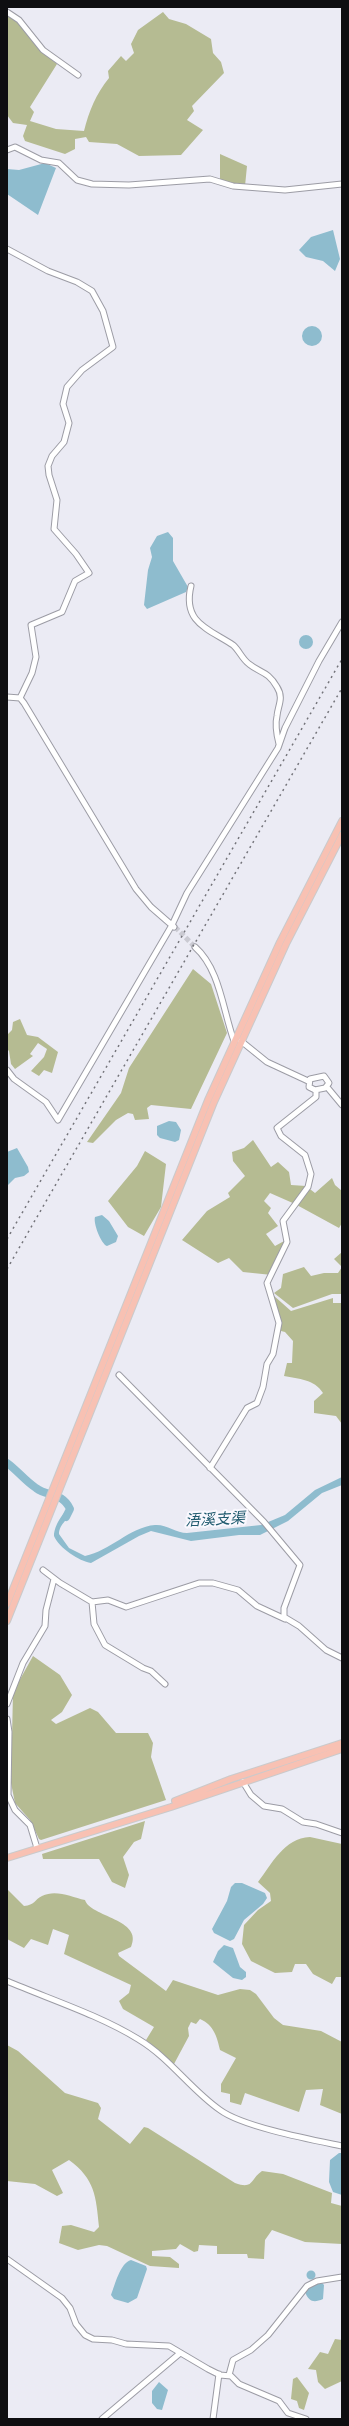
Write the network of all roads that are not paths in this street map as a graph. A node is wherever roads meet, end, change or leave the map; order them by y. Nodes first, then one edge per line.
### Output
1 (7, 12) edge
2 (78, 75) dead end
3 (8, 148) edge
4 (342, 184) edge
5 (7, 249) edge
6 (191, 586) dead end
7 (342, 622) edge
8 (7, 697) edge
9 (20, 698) junction
10 (279, 745) junction
11 (342, 821) edge
12 (342, 835) edge
13 (173, 926) junction
14 (195, 947) tunnel mouth
15 (234, 1041) junction
16 (241, 1041) junction
17 (7, 1070) edge
18 (308, 1081) junction
19 (326, 1087) junction
20 (316, 1090) junction
21 (342, 1105) edge
22 (119, 1375) dead end
23 (210, 1468) junction
24 (59, 1482) junction
25 (50, 1506) junction
26 (43, 1570) dead end
27 (54, 1579) junction
28 (92, 1602) junction
29 (7, 1604) edge
30 (285, 1619) junction
31 (7, 1621) edge
32 (342, 1658) edge
33 (165, 1684) dead end
34 (7, 1704) edge
35 (7, 1719) edge
36 (342, 1743) edge
37 (342, 1749) edge
38 (243, 1782) junction
39 (146, 1814) junction
40 (342, 1833) edge
41 (37, 1848) junction
42 (7, 1858) edge
43 (7, 1981) edge
44 (342, 2146) edge
45 (7, 2258) edge
46 (342, 2277) edge
47 (179, 2354) junction
48 (219, 2374) junction
49 (229, 2375) junction
50 (102, 2419) edge
51 (213, 2419) edge
52 (306, 2419) edge

1 - 2 street
3 - 4 street
5 - 9 street
6 - 10 street
7 - 10 street
8 - 9 street
9 - 13 street
10 - 13 street
11 - 15 main road
12 - 16 main road
13 - 17 street
14 - 15 street
15 - 24 main road
16 - 18 street
16 - 24 main road
18 - 19 street
18 - 20 street
19 - 20 street
19 - 21 street
20 - 23 street
22 - 23 street
23 - 30 street
24 - 25 main road
25 - 29 main road
25 - 31 main road
26 - 27 street
27 - 28 street
27 - 34 street
28 - 30 street
28 - 33 street
30 - 32 street
35 - 41 street
36 - 39 main road
37 - 38 main road
38 - 39 main road
38 - 40 street
39 - 41 main road
41 - 42 main road
43 - 44 street
45 - 47 street
46 - 49 street
47 - 48 street
47 - 50 street
48 - 49 street
48 - 51 street
49 - 52 street

